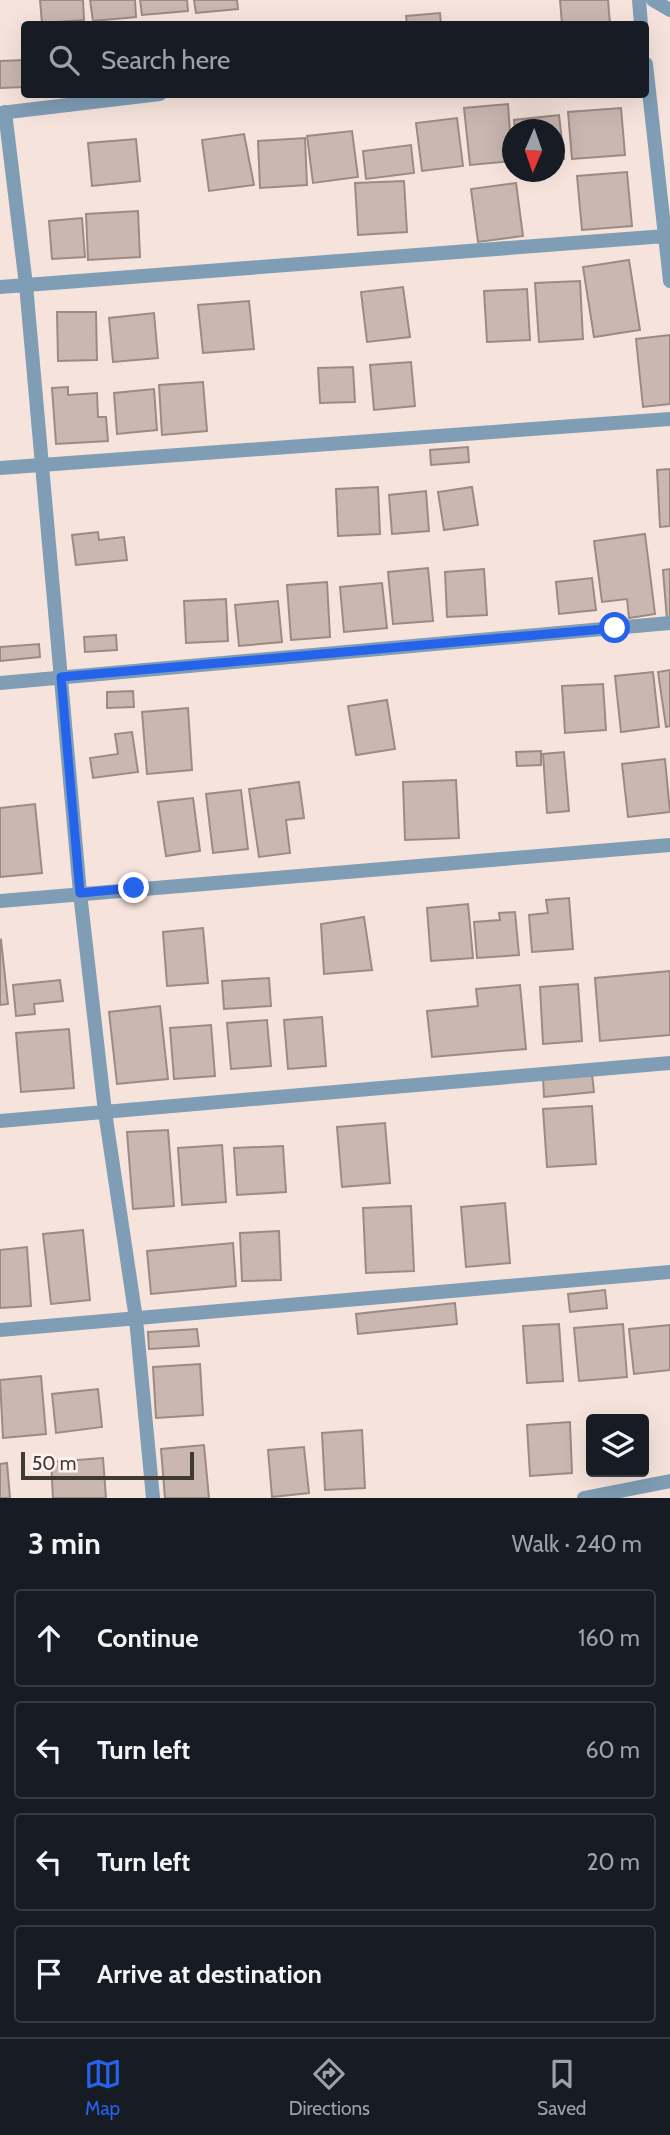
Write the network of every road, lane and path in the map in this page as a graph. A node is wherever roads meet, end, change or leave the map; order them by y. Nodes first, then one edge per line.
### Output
1 (639, 0) edge
2 (653, 0) edge
3 (670, 10) edge
4 (641, 21) edge
5 (649, 91) edge
6 (125, 98) edge
7 (2, 112) edge
8 (665, 236) junction
9 (670, 281) edge
10 (26, 285) junction
11 (0, 287) edge
12 (670, 419) edge
13 (40, 465) junction
14 (0, 468) edge
15 (670, 624) edge
16 (61, 677) junction
17 (0, 683) edge
18 (670, 845) edge
19 (80, 893) junction
20 (0, 901) edge
21 (670, 1063) edge
22 (106, 1112) junction
23 (0, 1121) edge
24 (670, 1272) edge
25 (136, 1319) junction
26 (0, 1330) edge
27 (670, 1481) edge
28 (153, 1498) edge
29 (584, 1498) edge

1 - 4 street
2 - 3 street
5 - 8 street
6 - 7 street
7 - 10 street
8 - 9 street
8 - 10 street
10 - 11 street
10 - 13 street
12 - 13 street
13 - 14 street
13 - 16 street
15 - 16 street
16 - 17 street
16 - 19 street
18 - 19 street
19 - 20 street
19 - 22 street
21 - 22 street
22 - 23 street
22 - 25 street
24 - 25 street
25 - 26 street
25 - 28 street
27 - 29 street

